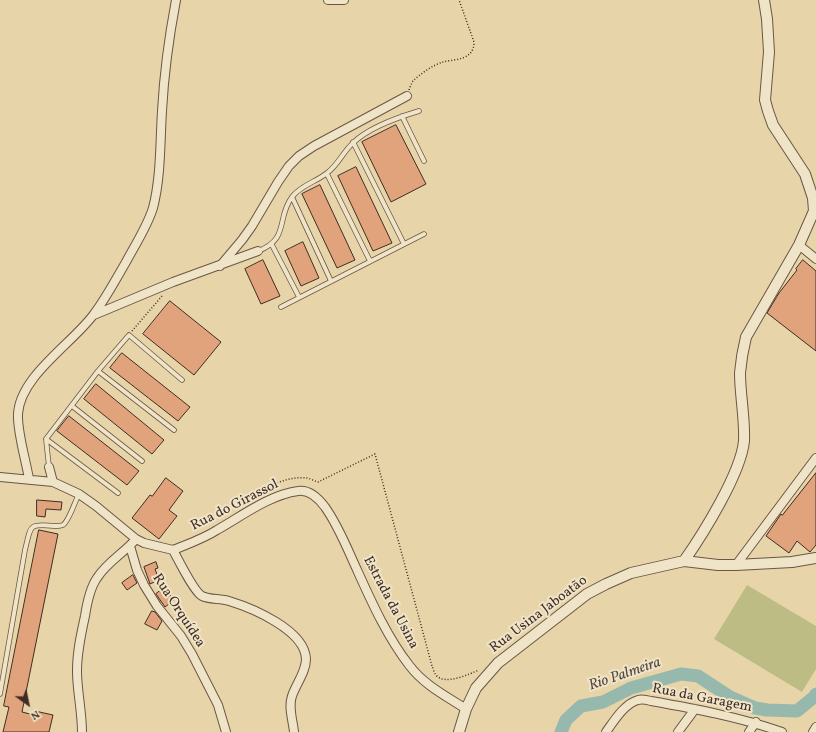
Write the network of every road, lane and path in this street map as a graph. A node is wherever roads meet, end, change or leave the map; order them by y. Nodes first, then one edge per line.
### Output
1 (176, 0) edge
2 (328, 0) edge
3 (344, 0) edge
4 (460, 0) edge
5 (764, 0) edge
6 (407, 96) joint
7 (419, 111) dead end
8 (402, 116) junction
9 (353, 142) junction
10 (424, 161) dead end
11 (327, 174) junction
12 (292, 197) junction
13 (815, 211) edge
14 (424, 234) dead end
15 (404, 244) junction
16 (272, 245) junction
17 (799, 245) junction
18 (258, 251) joint
19 (816, 259) edge
20 (370, 261) junction
21 (220, 266) junction
22 (331, 281) junction
23 (163, 294) dead end
24 (299, 297) junction
25 (281, 307) dead end
26 (94, 315) junction
27 (128, 335) junction
28 (98, 371) junction
29 (182, 380) dead end
30 (72, 406) junction
31 (174, 430) dead end
32 (46, 439) junction
33 (816, 458) edge
34 (142, 461) dead end
35 (49, 467) joint
36 (0, 476) edge
37 (29, 479) junction
38 (53, 482) junction
39 (118, 493) dead end
40 (310, 493) joint
41 (78, 494) junction
42 (227, 525) junction
43 (136, 539) junction
44 (130, 546) junction
45 (173, 550) junction
46 (816, 558) edge
47 (684, 561) junction
48 (736, 565) junction
49 (479, 670) dead end
50 (0, 694) edge
51 (466, 709) junction
52 (696, 709) junction
53 (756, 722) junction
54 (816, 727) edge
55 (82, 732) edge
56 (226, 732) edge
57 (294, 732) edge
58 (459, 732) edge
59 (606, 732) edge
60 (678, 732) edge
61 (749, 732) edge
62 (782, 732) edge
63 (813, 732) edge

1 - 26 street
2 - 3 street
4 - 6 path
5 - 13 street
6 - 21 street
7 - 8 lane
8 - 9 lane
8 - 10 lane
9 - 11 lane
9 - 15 lane
11 - 12 lane
11 - 20 lane
12 - 16 lane
12 - 22 lane
13 - 17 street
14 - 15 lane
15 - 20 lane
16 - 18 lane
16 - 24 lane
17 - 19 street
17 - 47 street
18 - 21 street
20 - 22 lane
21 - 26 street
22 - 24 lane
23 - 27 path
24 - 25 lane
26 - 37 street
27 - 28 lane
27 - 29 lane
28 - 30 lane
28 - 31 lane
30 - 32 lane
30 - 34 lane
32 - 35 lane
32 - 39 lane
33 - 48 street
35 - 38 street
36 - 37 street
37 - 38 street
38 - 41 street
40 - 42 street, Rua do Girassol
40 - 51 street, Estrada da Usina
41 - 43 street
41 - 50 lane
42 - 45 street, Rua do Girassol
42 - 49 path
43 - 44 street
43 - 45 street
44 - 55 street
44 - 56 street, Rua Orquídea
45 - 57 street
46 - 48 street, Rua Usina Jaboatão
47 - 48 street, Rua Usina Jaboatão
47 - 51 street, Rua Usina Jaboatão
51 - 58 street, Rua Usina Jaboatão
52 - 53 street, Rua da Garagem
52 - 59 street, Rua da Garagem
52 - 60 street
53 - 61 street
53 - 62 street, Rua da Garagem
54 - 63 street

